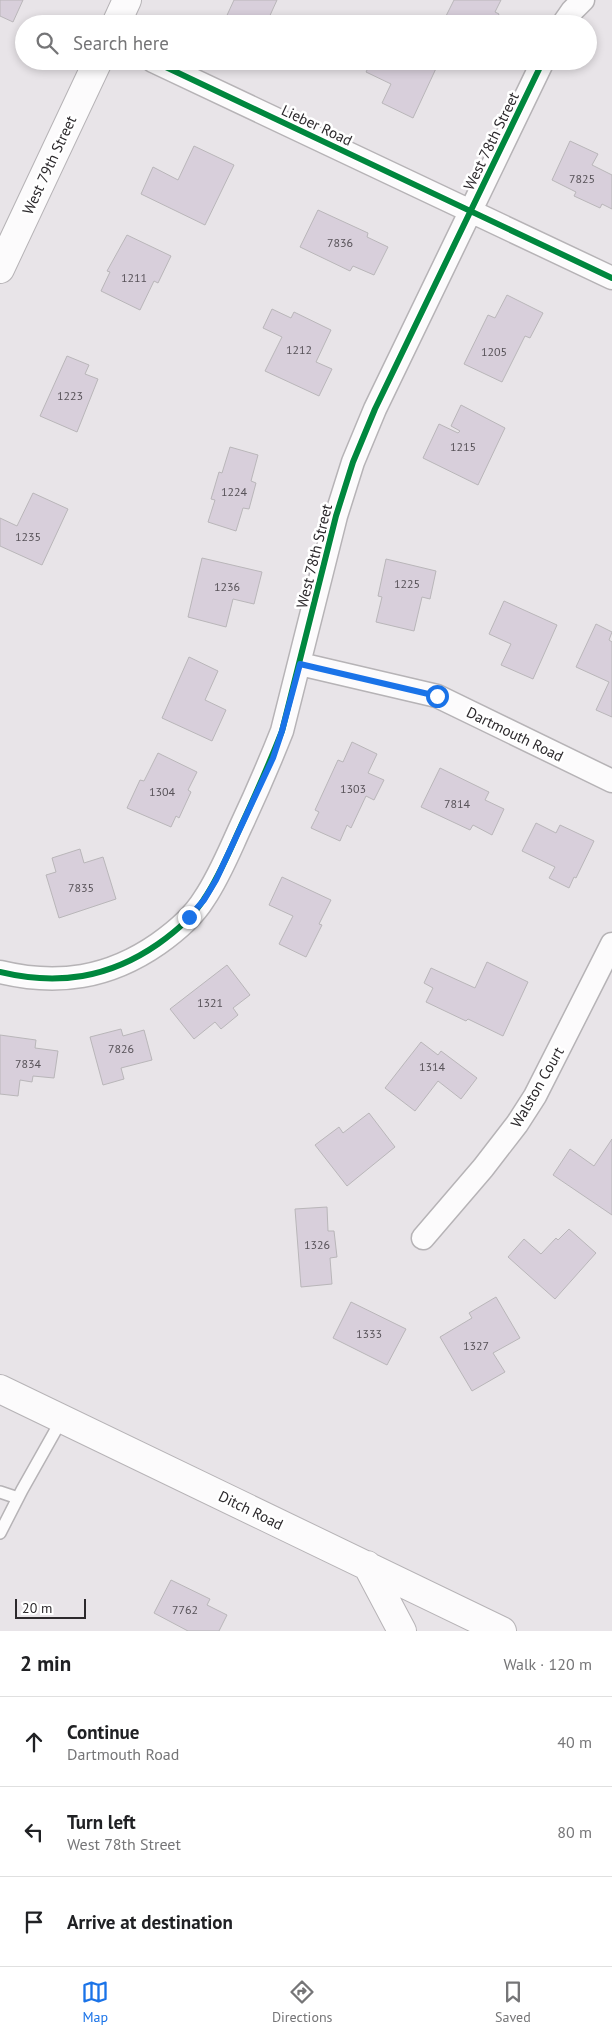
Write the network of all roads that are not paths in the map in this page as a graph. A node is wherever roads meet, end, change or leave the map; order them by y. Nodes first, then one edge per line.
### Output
1 (127, 0) edge
2 (583, 0) edge
3 (120, 15) edge
4 (569, 15) edge
5 (94, 70) edge
6 (172, 70) edge
7 (539, 70) edge
8 (470, 211) junction
9 (0, 269) edge
10 (612, 278) edge
11 (300, 664) junction
12 (612, 781) edge
13 (612, 944) edge
14 (0, 972) edge
15 (423, 1238) dead end
16 (0, 1389) edge
17 (62, 1419) junction
18 (0, 1492) edge
19 (18, 1498) junction
20 (0, 1533) edge
21 (367, 1565) junction
22 (402, 1631) edge
23 (502, 1631) edge

1 - 3 main road
2 - 4 street
5 - 9 main road, West 79th Street
6 - 8 street, Lieber Road
7 - 8 street, West 78th Street
8 - 10 street, Lieber Road
8 - 11 street, West 78th Street
11 - 12 street, Dartmouth Road
11 - 14 street, West 78th Street
13 - 15 street, Walston Court
16 - 17 main road, Ditch Road
17 - 19 lane
17 - 21 main road, Ditch Road
18 - 19 lane
19 - 20 lane
21 - 22 main road
21 - 23 main road, Ditch Road

